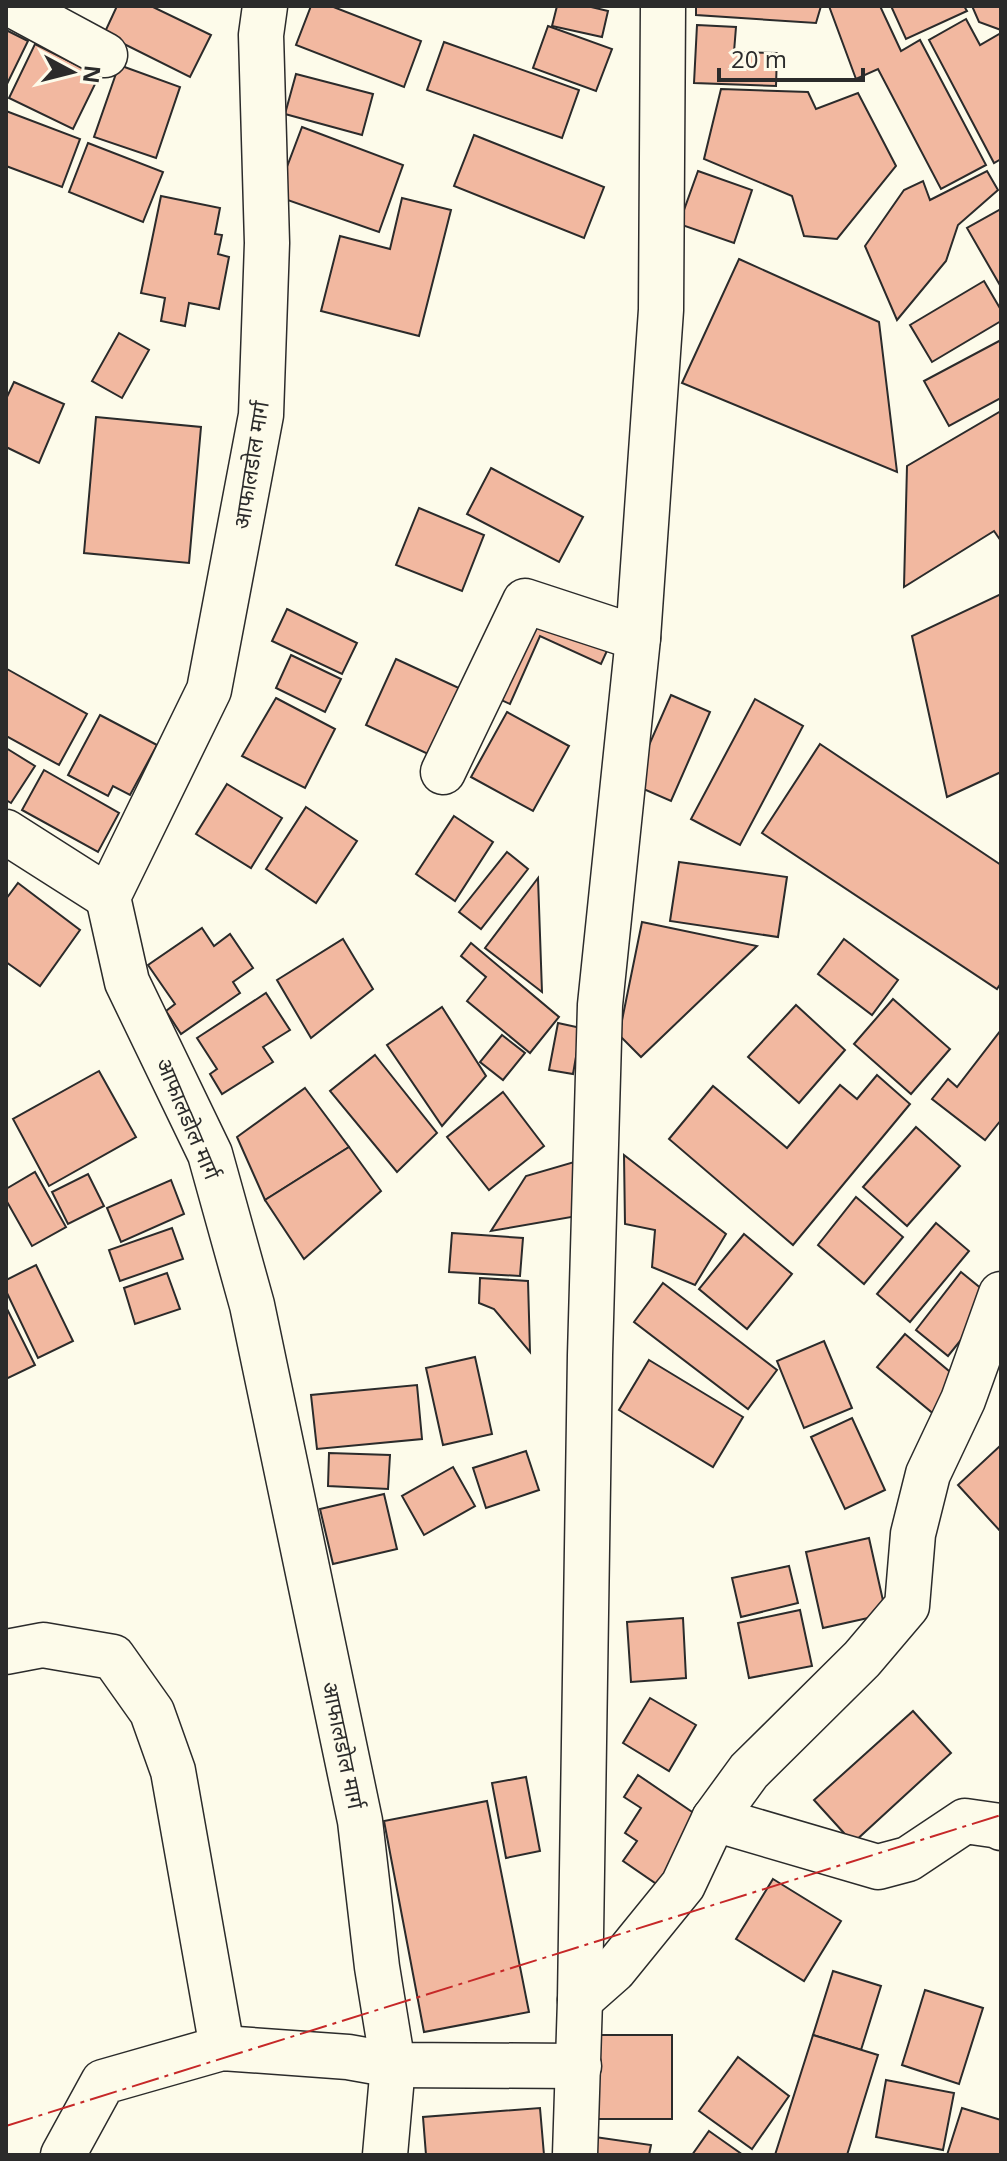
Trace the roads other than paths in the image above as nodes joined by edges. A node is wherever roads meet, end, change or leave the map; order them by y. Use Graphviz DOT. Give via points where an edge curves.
graph roads {
  1 [pos="14,6"];
  2 [pos="265,6"];
  3 [pos="663,6"];
  4 [pos="105,55"];
  5 [pos="638,638"];
  6 [pos="443,772"];
  7 [pos="6,832"];
  8 [pos="108,897"];
  9 [pos="1001,1294"];
  10 [pos="6,1652"];
  11 [pos="714,1819"];
  12 [pos="1001,1828"];
  13 [pos="580,2000"];
  14 [pos="222,2048"];
  15 [pos="393,2065"];
  16 [pos="579,2066"];
  17 [pos="63,2155"];
  18 [pos="385,2155"];
  19 [pos="575,2155"];
  1 -- 4 [label="street"];
  2 -- 8 [label="street, आफालडोल मार्ग" via="261,35 267,243 261,415 209,690"];
  3 -- 5 [label="street" via="661,310"];
  5 -- 6 [label="street" via="525,601"];
  5 -- 13 [label="street" via="600,1005"];
  7 -- 8 [label="street"];
  8 -- 15 [label="street, आफालडोल मार्ग" via="127,982 210,1154 252,1305 360,1821"];
  9 -- 11 [label="street" via="963,1400 928,1474 913,1534 907,1606 862,1659 749,1771"];
  10 -- 14 [label="street" via="43,1645 113,1657 152,1712 173,1771"];
  11 -- 12 [label="street" via="878,1867 908,1859 965,1821"];
  11 -- 13 [label="street" via="683,1885 614,1970"];
  13 -- 16 [label="street"];
  14 -- 15 [label="street"];
  14 -- 17 [label="street" via="103,2082"];
  15 -- 16 [label="street"];
  15 -- 18 [label="street, आफालडोल मार्ग"];
  16 -- 19 [label="street"];
}
